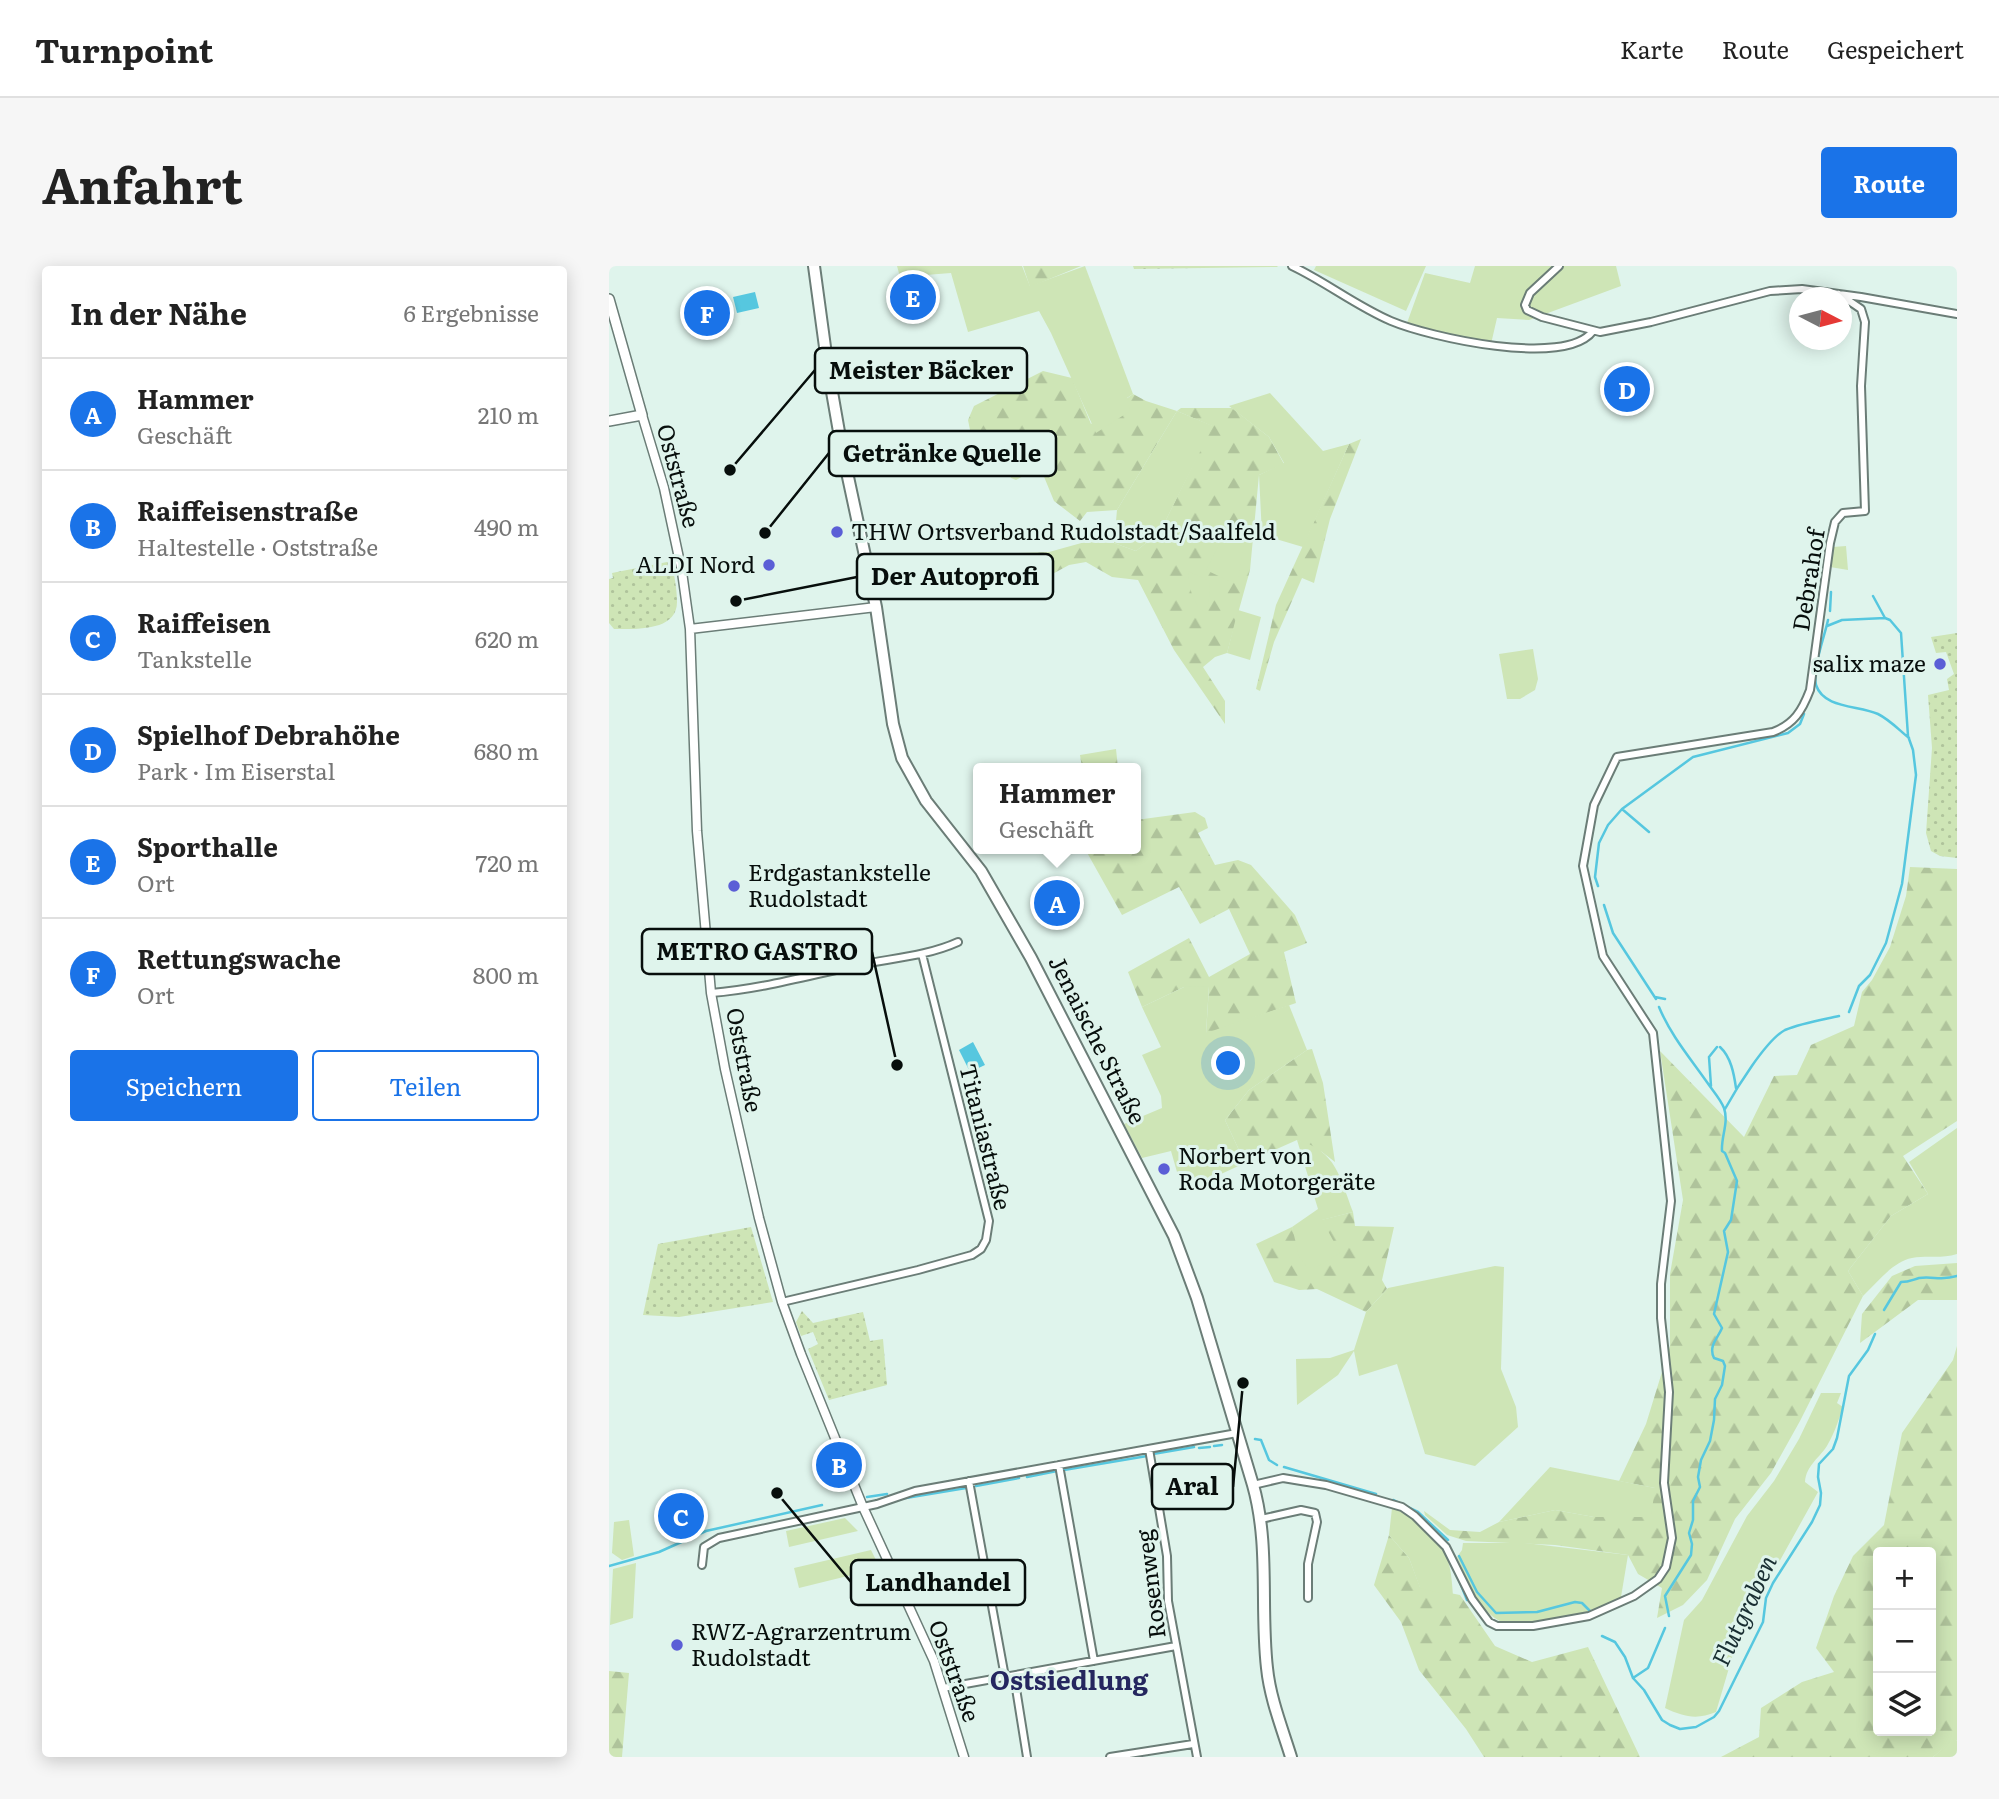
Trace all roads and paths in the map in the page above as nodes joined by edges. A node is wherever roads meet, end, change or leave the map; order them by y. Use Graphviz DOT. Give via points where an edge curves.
graph roads {
  1 [pos="814,266"];
  2 [pos="1292,266"];
  3 [pos="1559,266"];
  4 [pos="1789,290"];
  5 [pos="1852,297"];
  6 [pos="609,299"];
  7 [pos="1852,303"];
  8 [pos="1957,314"];
  9 [pos="1593,331"];
  10 [pos="642,415"];
  11 [pos="609,421"];
  12 [pos="876,607"];
  13 [pos="690,629"];
  14 [pos="958,943"];
  15 [pos="922,954"];
  16 [pos="711,993"];
  17 [pos="782,1302"];
  18 [pos="1237,1433"];
  19 [pos="1149,1449"];
  20 [pos="1059,1465"];
  21 [pos="969,1481"];
  22 [pos="1253,1485"];
  23 [pos="863,1507"];
  24 [pos="1261,1519"];
  25 [pos="702,1565"];
  26 [pos="1308,1598"];
  27 [pos="1176,1646"];
  28 [pos="1094,1661"];
  29 [pos="1014,1676"];
  30 [pos="1005,1677"];
  31 [pos="943,1688"];
  32 [pos="1193,1744"];
  33 [pos="964,1757"];
  34 [pos="1027,1757"];
  35 [pos="1110,1757"];
  36 [pos="1197,1757"];
  37 [pos="1291,1757"];
  1 -- 12 [label="main road, Jenaische Straße" via="842,449"];
  2 -- 9 [label="street" via="1392,321 1479,344 1517,349 1580,343"];
  3 -- 9 [label="street" via="1530,293 1525,300 1527,310"];
  4 -- 9 [label="street"];
  5 -- 8 [label="street"];
  6 -- 10 [label="main road, Oststraße"];
  7 -- 22 [label="street, Debrahof" via="1861,309 1865,322 1861,386 1865,511 1843,513 1835,522 1810,690 1802,709 1794,721 1773,732 1617,757 1594,805 1583,866 1603,956 1653,1033 1671,1201 1661,1284 1669,1392 1664,1483 1670,1556 1658,1579 1634,1596 1589,1616 1533,1626 1497,1626 1472,1599 1446,1547 1402,1507 1301,1480 1283,1478"];
  10 -- 11 [label="main road"];
  10 -- 13 [label="street, Oststraße" via="672,524"];
  12 -- 13 [label="street"];
  12 -- 18 [label="main road, Jenaische Straße" via="902,758 926,801 981,871 1034,964 1174,1237"];
  13 -- 16 [label="street, Oststraße" via="697,831"];
  14 -- 15 [label="street"];
  15 -- 16 [label="street" via="758,988"];
  15 -- 17 [label="street, Titaniastraße" via="989,1221 986,1240 972,1255"];
  16 -- 17 [label="street, Oststraße" via="744,1155"];
  17 -- 23 [label="street, Oststraße"];
  18 -- 19 [label="street"];
  18 -- 22 [label="main road, Jenaische Straße"];
  19 -- 20 [label="street"];
  19 -- 27 [label="street, Rosenweg"];
  20 -- 21 [label="street"];
  20 -- 28 [label="street"];
  21 -- 23 [label="street" via="915,1490"];
  21 -- 30 [label="street"];
  22 -- 24 [label="main road, Jenaische Straße"];
  23 -- 25 [label="street" via="719,1538 703,1546"];
  23 -- 31 [label="street, Oststraße"];
  24 -- 26 [label="street" via="1301,1510 1315,1513"];
  24 -- 37 [label="main road, Jenaische Straße" via="1268,1674"];
  27 -- 28 [label="street"];
  27 -- 32 [label="street, Rosenweg"];
  28 -- 29 [label="street"];
  29 -- 30 [label="street"];
  29 -- 34 [label="street"];
  30 -- 31 [label="street"];
  31 -- 33 [label="street, Oststraße"];
  32 -- 35 [label="street"];
  32 -- 36 [label="street, Rosenweg"];
}
